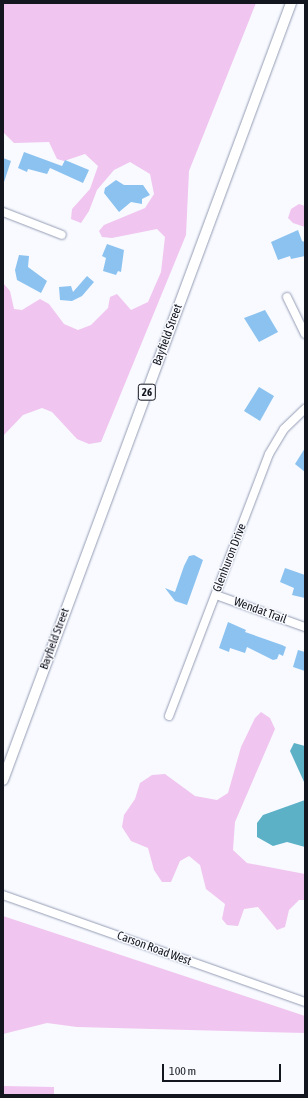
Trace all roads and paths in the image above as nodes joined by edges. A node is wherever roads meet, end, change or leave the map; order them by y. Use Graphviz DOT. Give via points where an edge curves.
graph roads {
  1 [pos="291,3"];
  2 [pos="3,212"];
  3 [pos="62,235"];
  4 [pos="287,297"];
  5 [pos="305,334"];
  6 [pos="305,409"];
  7 [pos="216,595"];
  8 [pos="305,627"];
  9 [pos="169,716"];
  10 [pos="3,780"];
  11 [pos="3,895"];
  12 [pos="305,1002"];
  1 -- 10 [label="main road, Bayfield Street / 26"];
  2 -- 3 [label="street"];
  4 -- 5 [label="street"];
  6 -- 7 [label="street, Glenhuron Drive" via="284,429 269,454"];
  7 -- 8 [label="street, Wendat Trail"];
  7 -- 9 [label="street, Glenhuron Drive"];
  11 -- 12 [label="street, Carson Road West"];
}
